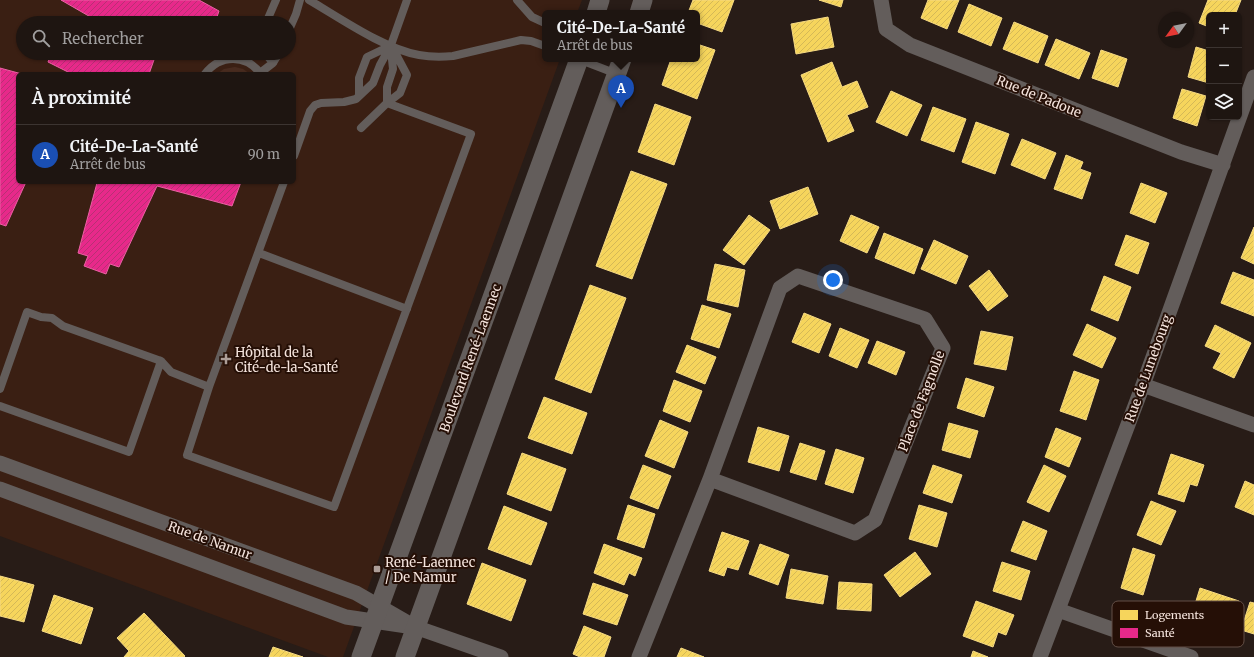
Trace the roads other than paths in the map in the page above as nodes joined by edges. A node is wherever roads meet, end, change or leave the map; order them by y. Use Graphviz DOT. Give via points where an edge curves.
graph roads {
  1 [pos="276,0"];
  2 [pos="300,0"];
  3 [pos="308,0"];
  4 [pos="407,0"];
  5 [pos="516,0"];
  6 [pos="600,0"];
  7 [pos="643,0"];
  8 [pos="881,0"];
  9 [pos="597,10"];
  10 [pos="640,10"];
  11 [pos="269,16"];
  12 [pos="295,16"];
  13 [pos="542,22"];
  14 [pos="391,45"];
  15 [pos="542,45"];
  16 [pos="227,60"];
  17 [pos="239,60"];
  18 [pos="271,60"];
  19 [pos="275,60"];
  20 [pos="577,62"];
  21 [pos="593,62"];
  22 [pos="273,63"];
  23 [pos="619,67"];
  24 [pos="207,72"];
  25 [pos="260,72"];
  26 [pos="262,72"];
  27 [pos="1254,77"];
  28 [pos="359,96"];
  29 [pos="387,103"];
  30 [pos="361,128"];
  31 [pos="296,150"];
  32 [pos="1223,165"];
  33 [pos="283,184"];
  34 [pos="259,253"];
  35 [pos="407,309"];
  36 [pos="161,361"];
  37 [pos="1142,385"];
  38 [pos="210,387"];
  39 [pos="0,389"];
  40 [pos="0,406"];
  41 [pos="1254,425"];
  42 [pos="0,463"];
  43 [pos="710,479"];
  44 [pos="0,489"];
  45 [pos="1058,610"];
  46 [pos="377,614"];
  47 [pos="415,627"];
  48 [pos="1112,629"];
  49 [pos="1163,647"];
  50 [pos="361,657"];
  51 [pos="405,657"];
  52 [pos="501,657"];
  53 [pos="639,657"];
  54 [pos="1040,657"];
  55 [pos="1191,657"];
  1 -- 11 [label="lane"];
  2 -- 12 [label="lane"];
  3 -- 14 [label="lane"];
  4 -- 14 [label="lane"];
  5 -- 13 [label="lane" via="532,17"];
  6 -- 9 [label="street"];
  7 -- 10 [label="street"];
  8 -- 32 [label="street, Rue de Padoue" via="886,29 910,45 1182,152"];
  14 -- 15 [label="lane" via="417,54 441,56 464,54 520,40"];
  14 -- 28 [label="lane" via="373,83"];
  14 -- 28 [label="lane" via="367,57 359,78"];
  14 -- 29 [label="lane" via="393,69 387,87"];
  14 -- 29 [label="lane" via="407,75 400,93"];
  16 -- 24 [label="lane" via="220,61"];
  17 -- 25 [label="lane" via="248,62"];
  18 -- 22 [label="lane"];
  19 -- 22 [label="lane"];
  20 -- 46 [label="street, Boulevard René-Laennec"];
  21 -- 23 [label="lane"];
  22 -- 26 [label="lane"];
  23 -- 47 [label="street"];
  27 -- 32 [label="street, Rue de Lunebourg"];
  28 -- 31 [label="lane" via="350,101 315,105 310,111"];
  29 -- 30 [label="lane"];
  29 -- 35 [label="lane" via="471,134"];
  32 -- 37 [label="street, Rue de Lunebourg"];
  33 -- 34 [label="lane"];
  34 -- 35 [label="lane"];
  34 -- 38 [label="lane"];
  35 -- 38 [label="lane" via="334,507 187,455"];
  36 -- 38 [label="lane" via="171,372"];
  36 -- 39 [label="lane" via="63,326 52,318 27,312"];
  36 -- 40 [label="lane" via="129,452"];
  37 -- 41 [label="street"];
  37 -- 45 [label="street, Rue de Lunebourg"];
  42 -- 46 [label="street, Rue de Namur" via="356,593"];
  43 -- 43 [label="street, Place de Fagnolle" via="780,288 798,276 925,319 943,348 875,520 855,533"];
  43 -- 53 [label="street, Place de Fagnolle"];
  44 -- 46 [label="street, Rue de Namur" via="346,616"];
  45 -- 48 [label="street"];
  45 -- 54 [label="street, Rue de Lunebourg"];
  46 -- 47 [label="street, Rue de Namur"];
  46 -- 50 [label="street, Boulevard René-Laennec"];
  47 -- 51 [label="street"];
  47 -- 52 [label="street, Rue de Namur"];
  49 -- 55 [label="street"];
}
